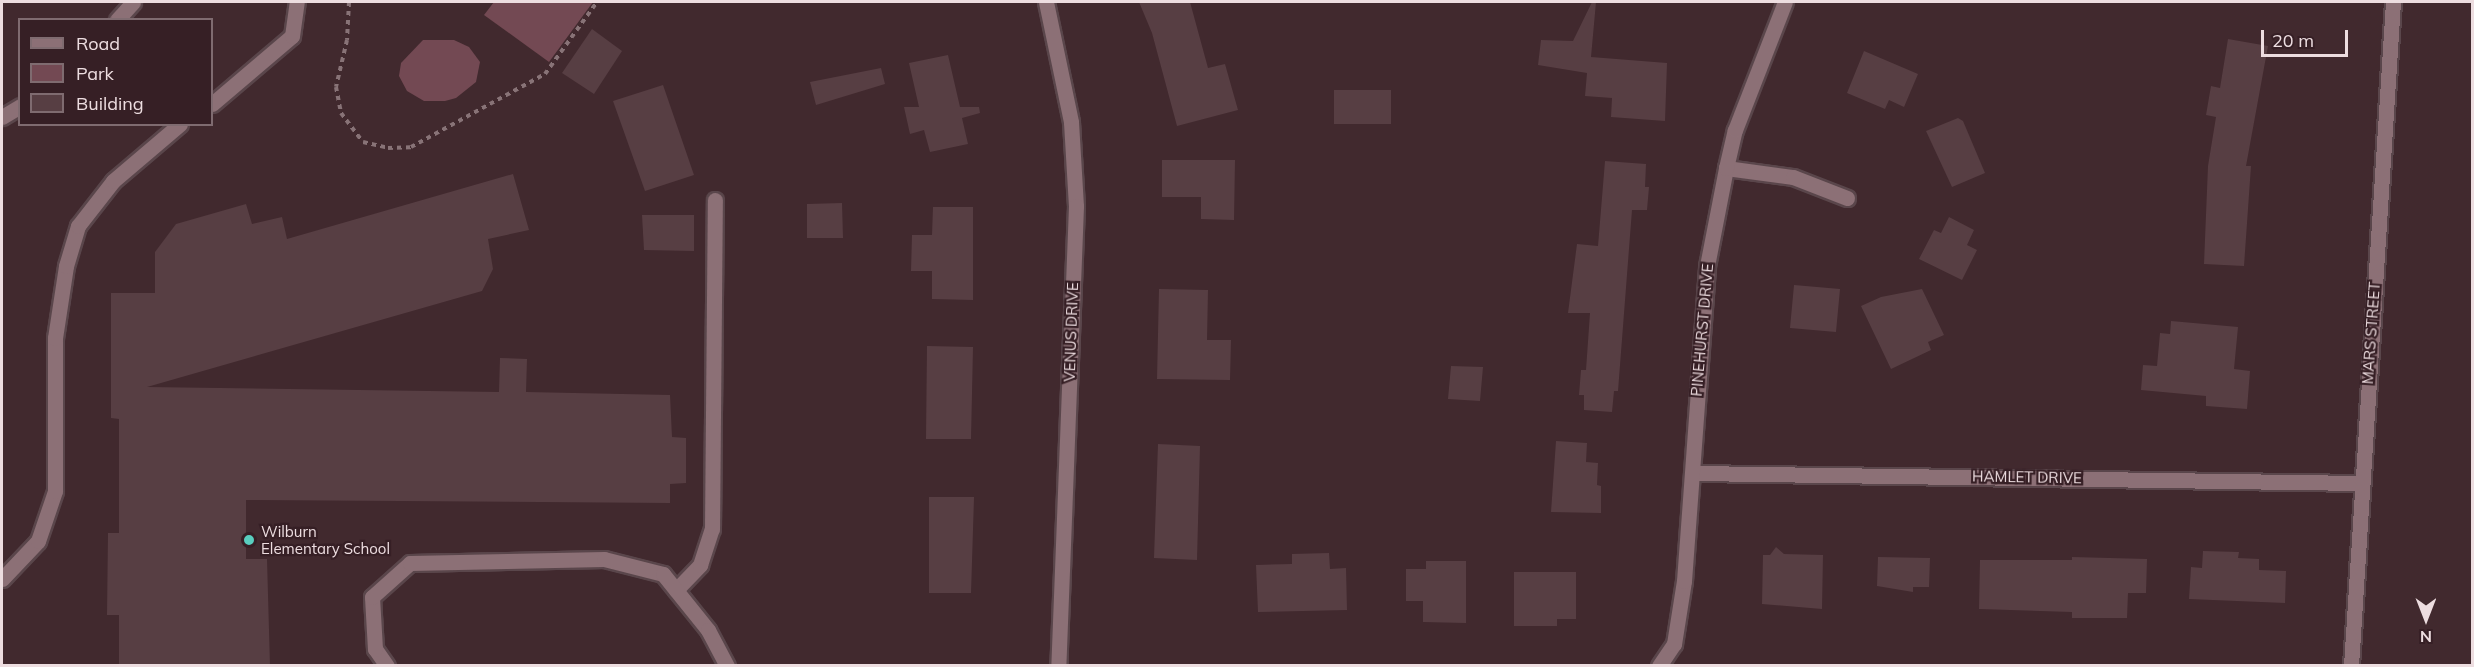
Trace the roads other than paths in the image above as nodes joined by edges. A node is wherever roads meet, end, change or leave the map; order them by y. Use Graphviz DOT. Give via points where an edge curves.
graph roads {
  1 [pos="133,2"];
  2 [pos="297,2"];
  3 [pos="1046,2"];
  4 [pos="1785,2"];
  5 [pos="2393,2"];
  6 [pos="119,18"];
  7 [pos="213,103"];
  8 [pos="18,106"];
  9 [pos="2,117"];
  10 [pos="178,126"];
  11 [pos="1726,168"];
  12 [pos="1847,198"];
  13 [pos="714,200"];
  14 [pos="1694,473"];
  15 [pos="2360,483"];
  16 [pos="2,579"];
  17 [pos="676,590"];
  18 [pos="387,666"];
  19 [pos="728,666"];
  20 [pos="1058,666"];
  21 [pos="1659,666"];
  22 [pos="2351,666"];
  1 -- 6 [label="street"];
  2 -- 7 [label="street" via="292,36"];
  3 -- 20 [label="street, VENUS DRIVE" via="1071,122 1076,206"];
  4 -- 11 [label="street, PINEHURST DRIVE" via="1735,130"];
  5 -- 15 [label="street, MARS STREET"];
  8 -- 9 [label="street"];
  10 -- 16 [label="street" via="112,181 78,226 66,266 55,338 55,491 38,541"];
  11 -- 12 [label="street" via="1793,177"];
  11 -- 14 [label="street, PINEHURST DRIVE" via="1707,266 1695,399"];
  13 -- 17 [label="street" via="712,529 700,565"];
  14 -- 15 [label="street, HAMLET DRIVE"];
  14 -- 21 [label="street, PINEHURST DRIVE" via="1674,644"];
  15 -- 22 [label="street, MARS STREET"];
  17 -- 18 [label="street" via="663,573 604,560 410,563 372,597 375,649"];
  17 -- 19 [label="street" via="708,630"];
}
